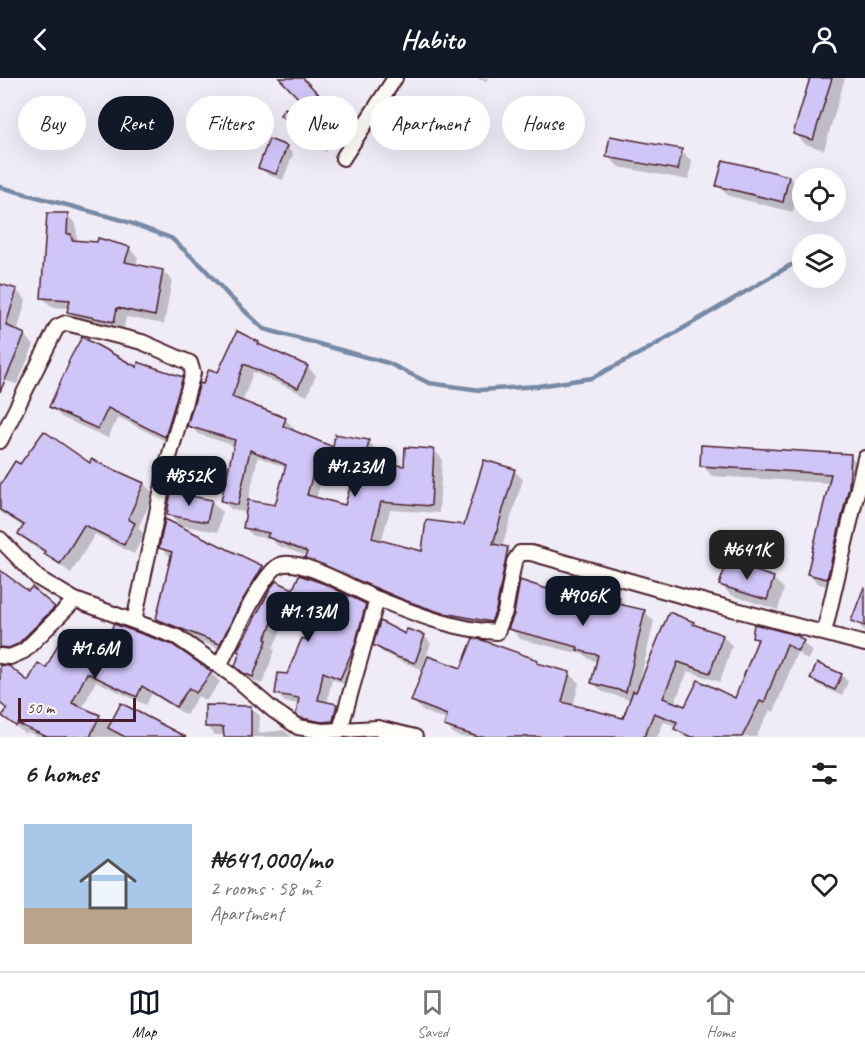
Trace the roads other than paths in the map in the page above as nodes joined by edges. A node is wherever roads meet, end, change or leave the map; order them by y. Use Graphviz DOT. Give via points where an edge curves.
graph roads {
  1 [pos="395,78"];
  2 [pos="344,158"];
  3 [pos="0,441"];
  4 [pos="865,458"];
  5 [pos="0,539"];
  6 [pos="377,599"];
  7 [pos="75,600"];
  8 [pos="134,621"];
  9 [pos="824,633"];
  10 [pos="865,644"];
  11 [pos="0,656"];
  12 [pos="219,666"];
  13 [pos="340,730"];
  14 [pos="299,732"];
  15 [pos="415,737"];
  1 -- 2 [label="street"];
  3 -- 8 [label="street" via="57,327 66,323 142,342 190,363 193,373 168,461"];
  4 -- 9 [label="street"];
  5 -- 7 [label="street" via="38,578"];
  6 -- 9 [label="street" via="446,624 497,632 505,612 514,561 520,553 531,553"];
  6 -- 12 [label="street" via="321,572 279,565 266,577"];
  6 -- 13 [label="street"];
  7 -- 8 [label="street"];
  7 -- 11 [label="street" via="24,651 10,657"];
  8 -- 12 [label="street" via="177,637"];
  9 -- 10 [label="street"];
  12 -- 14 [label="street"];
  13 -- 14 [label="street"];
  13 -- 15 [label="street" via="378,728"];
}
